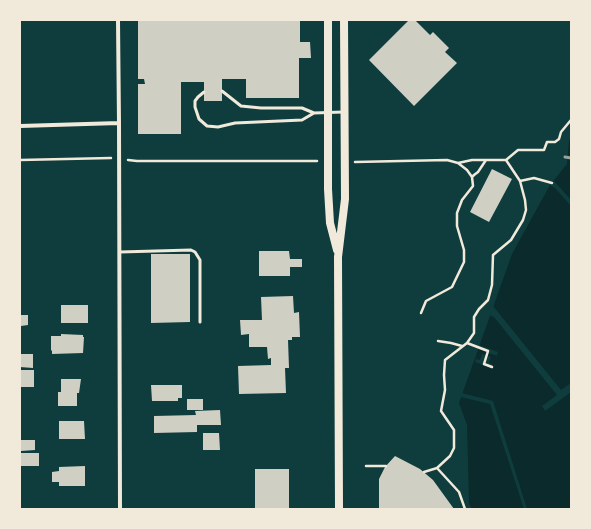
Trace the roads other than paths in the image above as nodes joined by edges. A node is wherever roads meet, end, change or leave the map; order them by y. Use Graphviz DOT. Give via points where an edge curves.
graph roads {
  1 [pos="118,20"];
  2 [pos="328,20"];
  3 [pos="344,20"];
  4 [pos="222,91"];
  5 [pos="204,92"];
  6 [pos="344,112"];
  7 [pos="314,113"];
  8 [pos="328,113"];
  9 [pos="119,123"];
  10 [pos="20,126"];
  11 [pos="120,252"];
  12 [pos="338,257"];
  13 [pos="200,322"];
  14 [pos="120,509"];
  15 [pos="339,509"];
  1 -- 9 [label="street"];
  2 -- 8 [label="main road"];
  3 -- 6 [label="main road"];
  4 -- 7 [label="lane" via="245,107 302,108"];
  5 -- 7 [label="lane" via="195,101 196,113 203,124 212,127 235,123 302,120"];
  6 -- 8 [label="lane"];
  6 -- 12 [label="main road" via="345,199"];
  7 -- 8 [label="lane"];
  8 -- 12 [label="main road" via="329,209"];
  9 -- 10 [label="street"];
  9 -- 11 [label="street"];
  11 -- 13 [label="lane" via="195,252 200,260"];
  11 -- 14 [label="street"];
  12 -- 15 [label="main road"];
}
